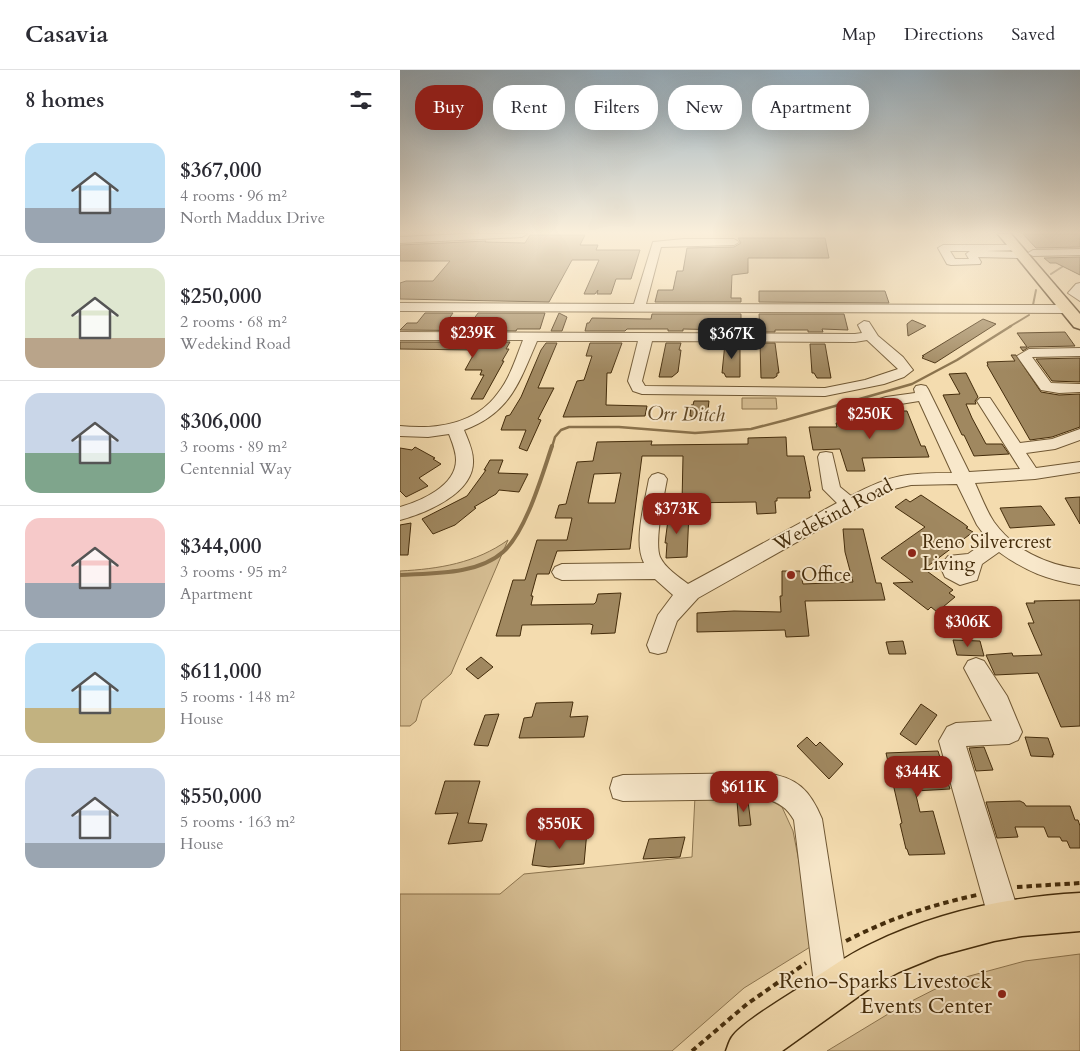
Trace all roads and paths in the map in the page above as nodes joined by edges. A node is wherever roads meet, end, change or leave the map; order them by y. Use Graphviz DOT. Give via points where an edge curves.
graph roads {
  1 [pos="648,280"];
  2 [pos="1044,280"];
  3 [pos="1080,286"];
  4 [pos="1080,297"];
  5 [pos="400,307"];
  6 [pos="639,308"];
  7 [pos="860,309"];
  8 [pos="1067,309"];
  9 [pos="1080,324"];
  10 [pos="400,336"];
  11 [pos="532,336"];
  12 [pos="869,336"];
  13 [pos="646,337"];
  14 [pos="1080,352"];
  15 [pos="1080,388"];
  16 [pos="985,401"];
  17 [pos="845,414"];
  18 [pos="455,428"];
  19 [pos="400,431"];
  20 [pos="1080,434"];
  21 [pos="1015,448"];
  22 [pos="826,457"];
  23 [pos="1080,467"];
  24 [pos="1031,473"];
  25 [pos="658,478"];
  26 [pos="962,478"];
  27 [pos="850,504"];
  28 [pos="400,514"];
  29 [pos="1000,541"];
  30 [pos="972,561"];
  31 [pos="660,571"];
  32 [pos="562,572"];
  33 [pos="1080,577"];
  34 [pos="687,595"];
  35 [pos="658,644"];
  36 [pos="976,668"];
  37 [pos="624,788"];
  38 [pos="1080,912"];
  39 [pos="1005,920"];
  40 [pos="832,992"];
  41 [pos="748,1051"];
  1 -- 6 [label="street"];
  2 -- 8 [label="main road"];
  3 -- 4 [label="street" via="1074,293"];
  5 -- 6 [label="street"];
  6 -- 7 [label="street"];
  7 -- 8 [label="street"];
  7 -- 12 [label="street"];
  8 -- 9 [label="main road"];
  10 -- 11 [label="street"];
  11 -- 13 [label="street"];
  11 -- 18 [label="street" via="501,401 484,415"];
  12 -- 13 [label="street"];
  12 -- 13 [label="street" via="906,370 846,389 825,392 649,391 638,388 635,381"];
  14 -- 15 [label="street" via="1029,353 1024,356 1046,386"];
  16 -- 21 [label="street"];
  17 -- 26 [label="street" via="922,393"];
  18 -- 19 [label="street" via="431,433"];
  18 -- 28 [label="street" via="465,456 462,474 432,501"];
  20 -- 21 [label="street" via="1055,444"];
  21 -- 24 [label="street"];
  22 -- 27 [label="street" via="832,489"];
  23 -- 24 [label="street, Wedekind Road"];
  24 -- 26 [label="street, Wedekind Road"];
  25 -- 31 [label="street" via="649,555"];
  26 -- 27 [label="street, Wedekind Road" via="895,481"];
  26 -- 29 [label="street" via="986,525"];
  27 -- 34 [label="street, Wedekind Road"];
  29 -- 30 [label="street"];
  29 -- 33 [label="street" via="1027,562 1058,574"];
  31 -- 32 [label="street"];
  31 -- 34 [label="street"];
  34 -- 35 [label="street, Wedekind Road" via="669,614"];
  36 -- 39 [label="street" via="984,686 998,704 1009,732 956,735 952,741"];
  37 -- 40 [label="street" via="765,786 784,790 796,799 808,819"];
  38 -- 39 [label="main road"];
  39 -- 40 [label="main road" via="963,928 920,944 859,972"];
  40 -- 41 [label="main road" via="796,1013"];
}
